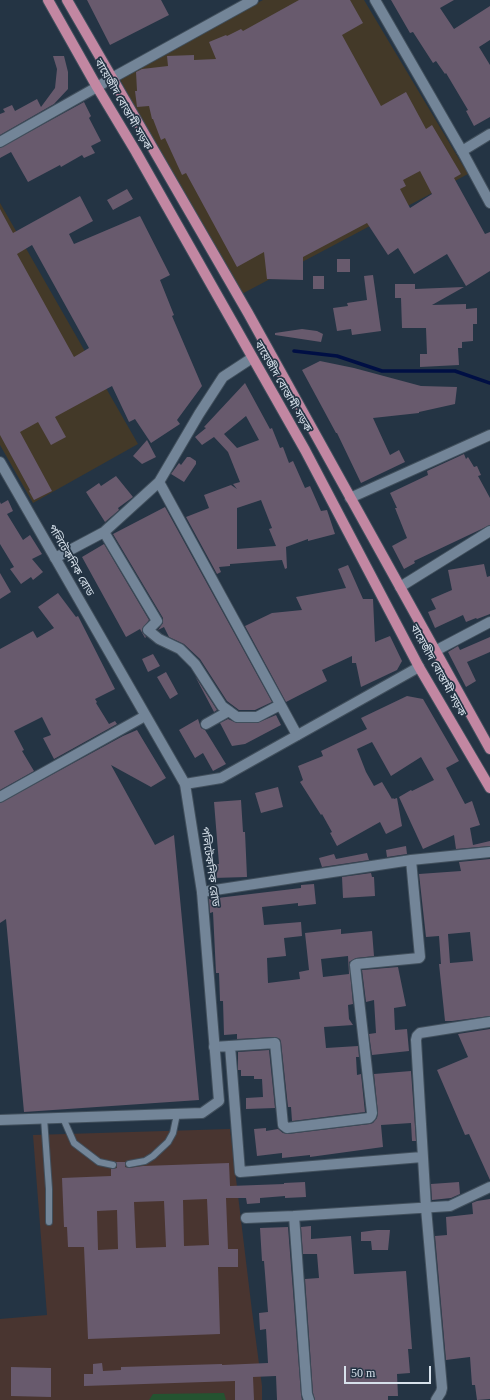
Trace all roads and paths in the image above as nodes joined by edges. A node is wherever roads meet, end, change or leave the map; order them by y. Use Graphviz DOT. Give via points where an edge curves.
graph roads {
  1 [pos="48,0"];
  2 [pos="67,0"];
  3 [pos="253,0"];
  4 [pos="375,0"];
  5 [pos="112,78"];
  6 [pos="97,87"];
  7 [pos="490,134"];
  8 [pos="0,142"];
  9 [pos="462,150"];
  10 [pos="490,203"];
  11 [pos="252,358"];
  12 [pos="490,436"];
  13 [pos="0,462"];
  14 [pos="159,482"];
  15 [pos="350,498"];
  16 [pos="490,530"];
  17 [pos="104,532"];
  18 [pos="55,558"];
  19 [pos="400,587"];
  20 [pos="490,622"];
  21 [pos="436,651"];
  22 [pos="419,667"];
  23 [pos="280,705"];
  24 [pos="229,711"];
  25 [pos="145,716"];
  26 [pos="206,724"];
  27 [pos="297,735"];
  28 [pos="490,749"];
  29 [pos="185,784"];
  30 [pos="490,788"];
  31 [pos="0,797"];
  32 [pos="490,852"];
  33 [pos="411,860"];
  34 [pos="202,892"];
  35 [pos="490,1022"];
  36 [pos="230,1046"];
  37 [pos="214,1047"];
  38 [pos="177,1114"];
  39 [pos="44,1118"];
  40 [pos="63,1118"];
  41 [pos="0,1120"];
  42 [pos="422,1157"];
  43 [pos="113,1164"];
  44 [pos="129,1164"];
  45 [pos="490,1187"];
  46 [pos="426,1208"];
  47 [pos="294,1216"];
  48 [pos="246,1218"];
  49 [pos="48,1222"];
  50 [pos="309,1400"];
  51 [pos="436,1400"];
  1 -- 6 [label="main road, বায়েজীদ বোস্তামী সড়ক"];
  2 -- 5 [label="main road, বায়েজীদ বোস্তামী সড়ক"];
  3 -- 5 [label="street"];
  4 -- 9 [label="street"];
  5 -- 6 [label="street"];
  5 -- 15 [label="main road, বায়েজীদ বোস্তামী সড়ক" via="248,313"];
  6 -- 8 [label="street"];
  6 -- 11 [label="main road, বায়েজীদ বোস্তামী সড়ক" via="140,158"];
  7 -- 9 [label="street"];
  9 -- 10 [label="street"];
  11 -- 14 [label="street" via="223,377"];
  11 -- 22 [label="main road, বায়েজীদ বোস্তামী সড়ক" via="305,450"];
  12 -- 15 [label="street"];
  13 -- 18 [label="street, পলিটেকনিক রোড"];
  14 -- 17 [label="street"];
  14 -- 23 [label="street"];
  15 -- 19 [label="main road, বায়েজীদ বোস্তামী সড়ক"];
  16 -- 19 [label="street"];
  17 -- 18 [label="street"];
  17 -- 24 [label="street" via="157,621 148,630 159,639 180,649 195,664 222,706"];
  18 -- 25 [label="street, পলিটেকনিক রোড"];
  19 -- 21 [label="main road, বায়েজীদ বোস্তামী সড়ক"];
  20 -- 21 [label="street"];
  21 -- 28 [label="main road, বায়েজীদ বোস্তামী সড়ক"];
  22 -- 27 [label="street"];
  22 -- 30 [label="main road, বায়েজীদ বোস্তামী সড়ক"];
  23 -- 24 [label="street" via="256,718 237,716"];
  23 -- 27 [label="street"];
  24 -- 26 [label="street"];
  25 -- 29 [label="street, পলিটেকনিক রোড"];
  25 -- 31 [label="street"];
  27 -- 29 [label="street" via="221,778"];
  29 -- 34 [label="street, পলিটেকনিক রোড"];
  32 -- 33 [label="street"];
  33 -- 34 [label="street"];
  33 -- 36 [label="street" via="420,957 356,965 372,1116 284,1127 275,1043"];
  34 -- 37 [label="street, পলিটেকনিক রোড"];
  35 -- 42 [label="street" via="420,1033 417,1036"];
  36 -- 37 [label="street"];
  36 -- 42 [label="street" via="240,1172"];
  37 -- 38 [label="street, পলিটেকনিক রোড" via="219,1101 202,1113"];
  38 -- 40 [label="street, পলিটেকনিক রোড"];
  38 -- 44 [label="lane" via="173,1133 168,1142 145,1161"];
  39 -- 40 [label="street, পলিটেকনিক রোড"];
  39 -- 41 [label="street, পলিটেকনিক রোড"];
  39 -- 49 [label="lane" via="49,1189"];
  40 -- 43 [label="lane" via="74,1143 99,1162"];
  42 -- 46 [label="street"];
  45 -- 46 [label="street" via="450,1206"];
  46 -- 47 [label="street"];
  46 -- 51 [label="street" via="442,1388"];
  47 -- 48 [label="street"];
  47 -- 50 [label="street"];
}
